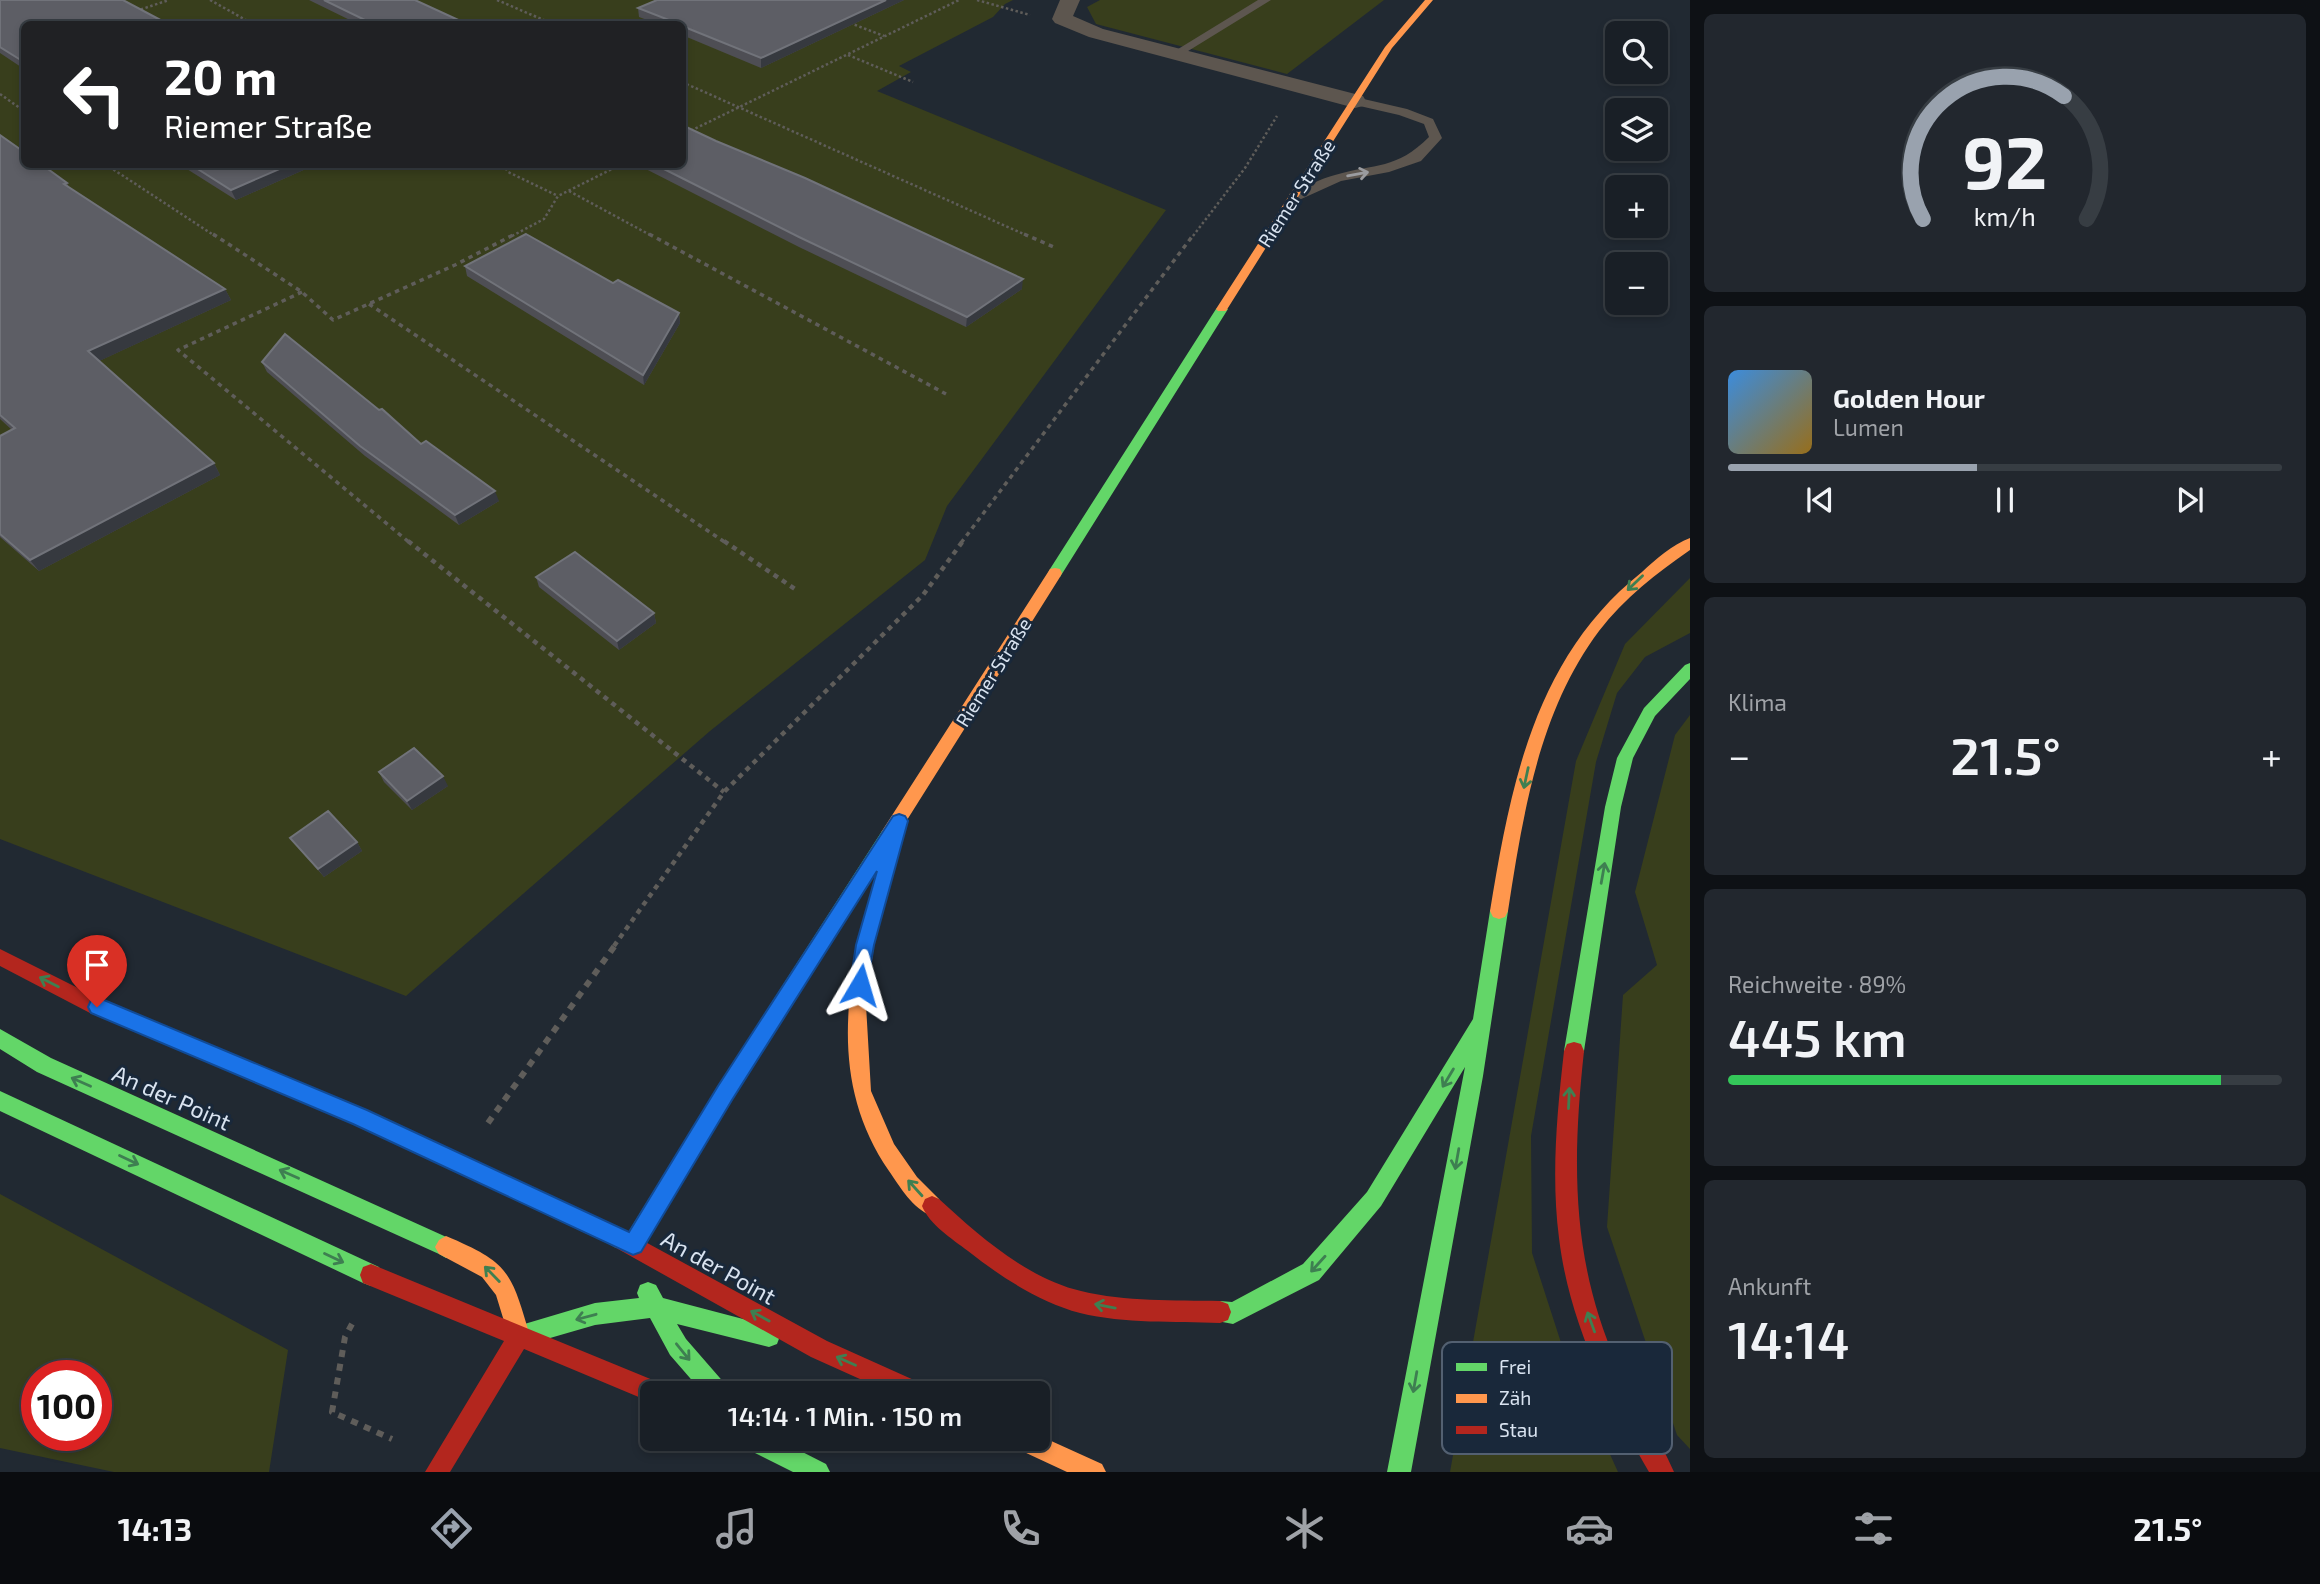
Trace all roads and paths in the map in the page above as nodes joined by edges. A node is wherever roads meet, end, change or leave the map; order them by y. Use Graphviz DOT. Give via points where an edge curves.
graph roads {
  1 [pos="169,0"];
  2 [pos="210,0"];
  3 [pos="497,0"];
  4 [pos="959,0"];
  5 [pos="977,0"];
  6 [pos="1266,0"];
  7 [pos="1429,0"];
  8 [pos="1066,9"];
  9 [pos="130,12"];
  10 [pos="248,21"];
  11 [pos="546,21"];
  12 [pos="849,23"];
  13 [pos="885,37"];
  14 [pos="1176,54"];
  15 [pos="847,55"];
  16 [pos="913,82"];
  17 [pos="686,84"];
  18 [pos="1296,85"];
  19 [pos="0,94"];
  20 [pos="1355,101"];
  21 [pos="740,107"];
  22 [pos="21,109"];
  23 [pos="686,133"];
  24 [pos="111,168"];
  25 [pos="506,168"];
  26 [pos="614,168"];
  27 [pos="569,191"];
  28 [pos="558,196"];
  29 [pos="1294,197"];
  30 [pos="1056,248"];
  31 [pos="302,292"];
  32 [pos="369,304"];
  33 [pos="946,394"];
  34 [pos="1690,543"];
  35 [pos="795,589"];
  36 [pos="1690,669"];
  37 [pos="724,792"];
  38 [pos="899,821"];
  39 [pos="0,957"];
  40 [pos="1483,1019"];
  41 [pos="0,1038"];
  42 [pos="0,1101"];
  43 [pos="481,1132"];
  44 [pos="633,1245"];
  45 [pos="654,1307"];
  46 [pos="519,1336"];
  47 [pos="1598,1342"];
  48 [pos="819,1349"];
  49 [pos="708,1381"];
  50 [pos="890,1381"];
  51 [pos="640,1386"];
  52 [pos="332,1412"];
  53 [pos="777,1451"];
  54 [pos="1048,1451"];
  55 [pos="1651,1454"];
  56 [pos="440,1467"];
  57 [pos="818,1472"];
  58 [pos="1094,1472"];
  59 [pos="1399,1472"];
  60 [pos="1662,1472"];
  1 -- 9 [label="path"];
  2 -- 10 [label="path"];
  3 -- 11 [label="path"];
  4 -- 13 [label="path"];
  5 -- 8 [label="path" via="1016,13"];
  6 -- 14 [label="lane"];
  7 -- 20 [label="main road, Riemer Straße" via="1389,47"];
  8 -- 14 [label="street" via="1096,33"];
  12 -- 13 [label="path"];
  13 -- 15 [label="path"];
  14 -- 18 [label="street"];
  15 -- 16 [label="path"];
  15 -- 21 [label="path"];
  17 -- 21 [label="path"];
  18 -- 20 [label="street"];
  18 -- 37 [label="path" via="1245,168 923,595"];
  19 -- 22 [label="path"];
  20 -- 29 [label="main road, Riemer Straße"];
  29 -- 20 [label="lane, one-way" via="1337,178 1416,158 1436,138 1429,122"];
  21 -- 23 [label="path"];
  21 -- 30 [label="path"];
  24 -- 31 [label="path"];
  25 -- 28 [label="path"];
  26 -- 27 [label="path"];
  27 -- 28 [label="path"];
  27 -- 33 [label="path"];
  28 -- 32 [label="path" via="544,219"];
  29 -- 38 [label="main road, Riemer Straße"];
  31 -- 32 [label="path" via="333,320"];
  31 -- 37 [label="path" via="178,350 385,523"];
  32 -- 35 [label="path"];
  34 -- 40 [label="main road, one-way" via="1645,574 1595,622 1570,662 1534,740 1505,872"];
  47 -- 36 [label="main road, one-way" via="1582,1297 1569,1232 1570,1084 1619,786 1630,744 1647,714"];
  37 -- 43 [label="path"];
  40 -- 38 [label="main road, one-way" via="1374,1199 1311,1272 1233,1312 1116,1308 1077,1301 1031,1280 956,1230 911,1184 887,1151 861,1091 857,1005 865,945"];
  38 -- 44 [label="main road, Riemer Straße"];
  44 -- 39 [label="main road, An der Point, one-way" via="360,1117 97,1007"];
  40 -- 59 [label="main road, one-way"];
  46 -- 41 [label="main road, An der Point, one-way" via="505,1289 491,1269 411,1228 44,1065"];
  42 -- 46 [label="main road, one-way" via="377,1278"];
  44 -- 45 [label="main road"];
  48 -- 44 [label="main road, An der Point, one-way"];
  45 -- 46 [label="main road, one-way" via="595,1314"];
  45 -- 48 [label="main road"];
  45 -- 49 [label="main road, one-way" via="678,1347"];
  46 -- 51 [label="main road"];
  46 -- 56 [label="main road"];
  50 -- 48 [label="main road, An der Point, one-way"];
  52 -- 56 [label="path"];
  53 -- 57 [label="main road"];
  54 -- 58 [label="main road"];
  60 -- 55 [label="main road, one-way"];
}
